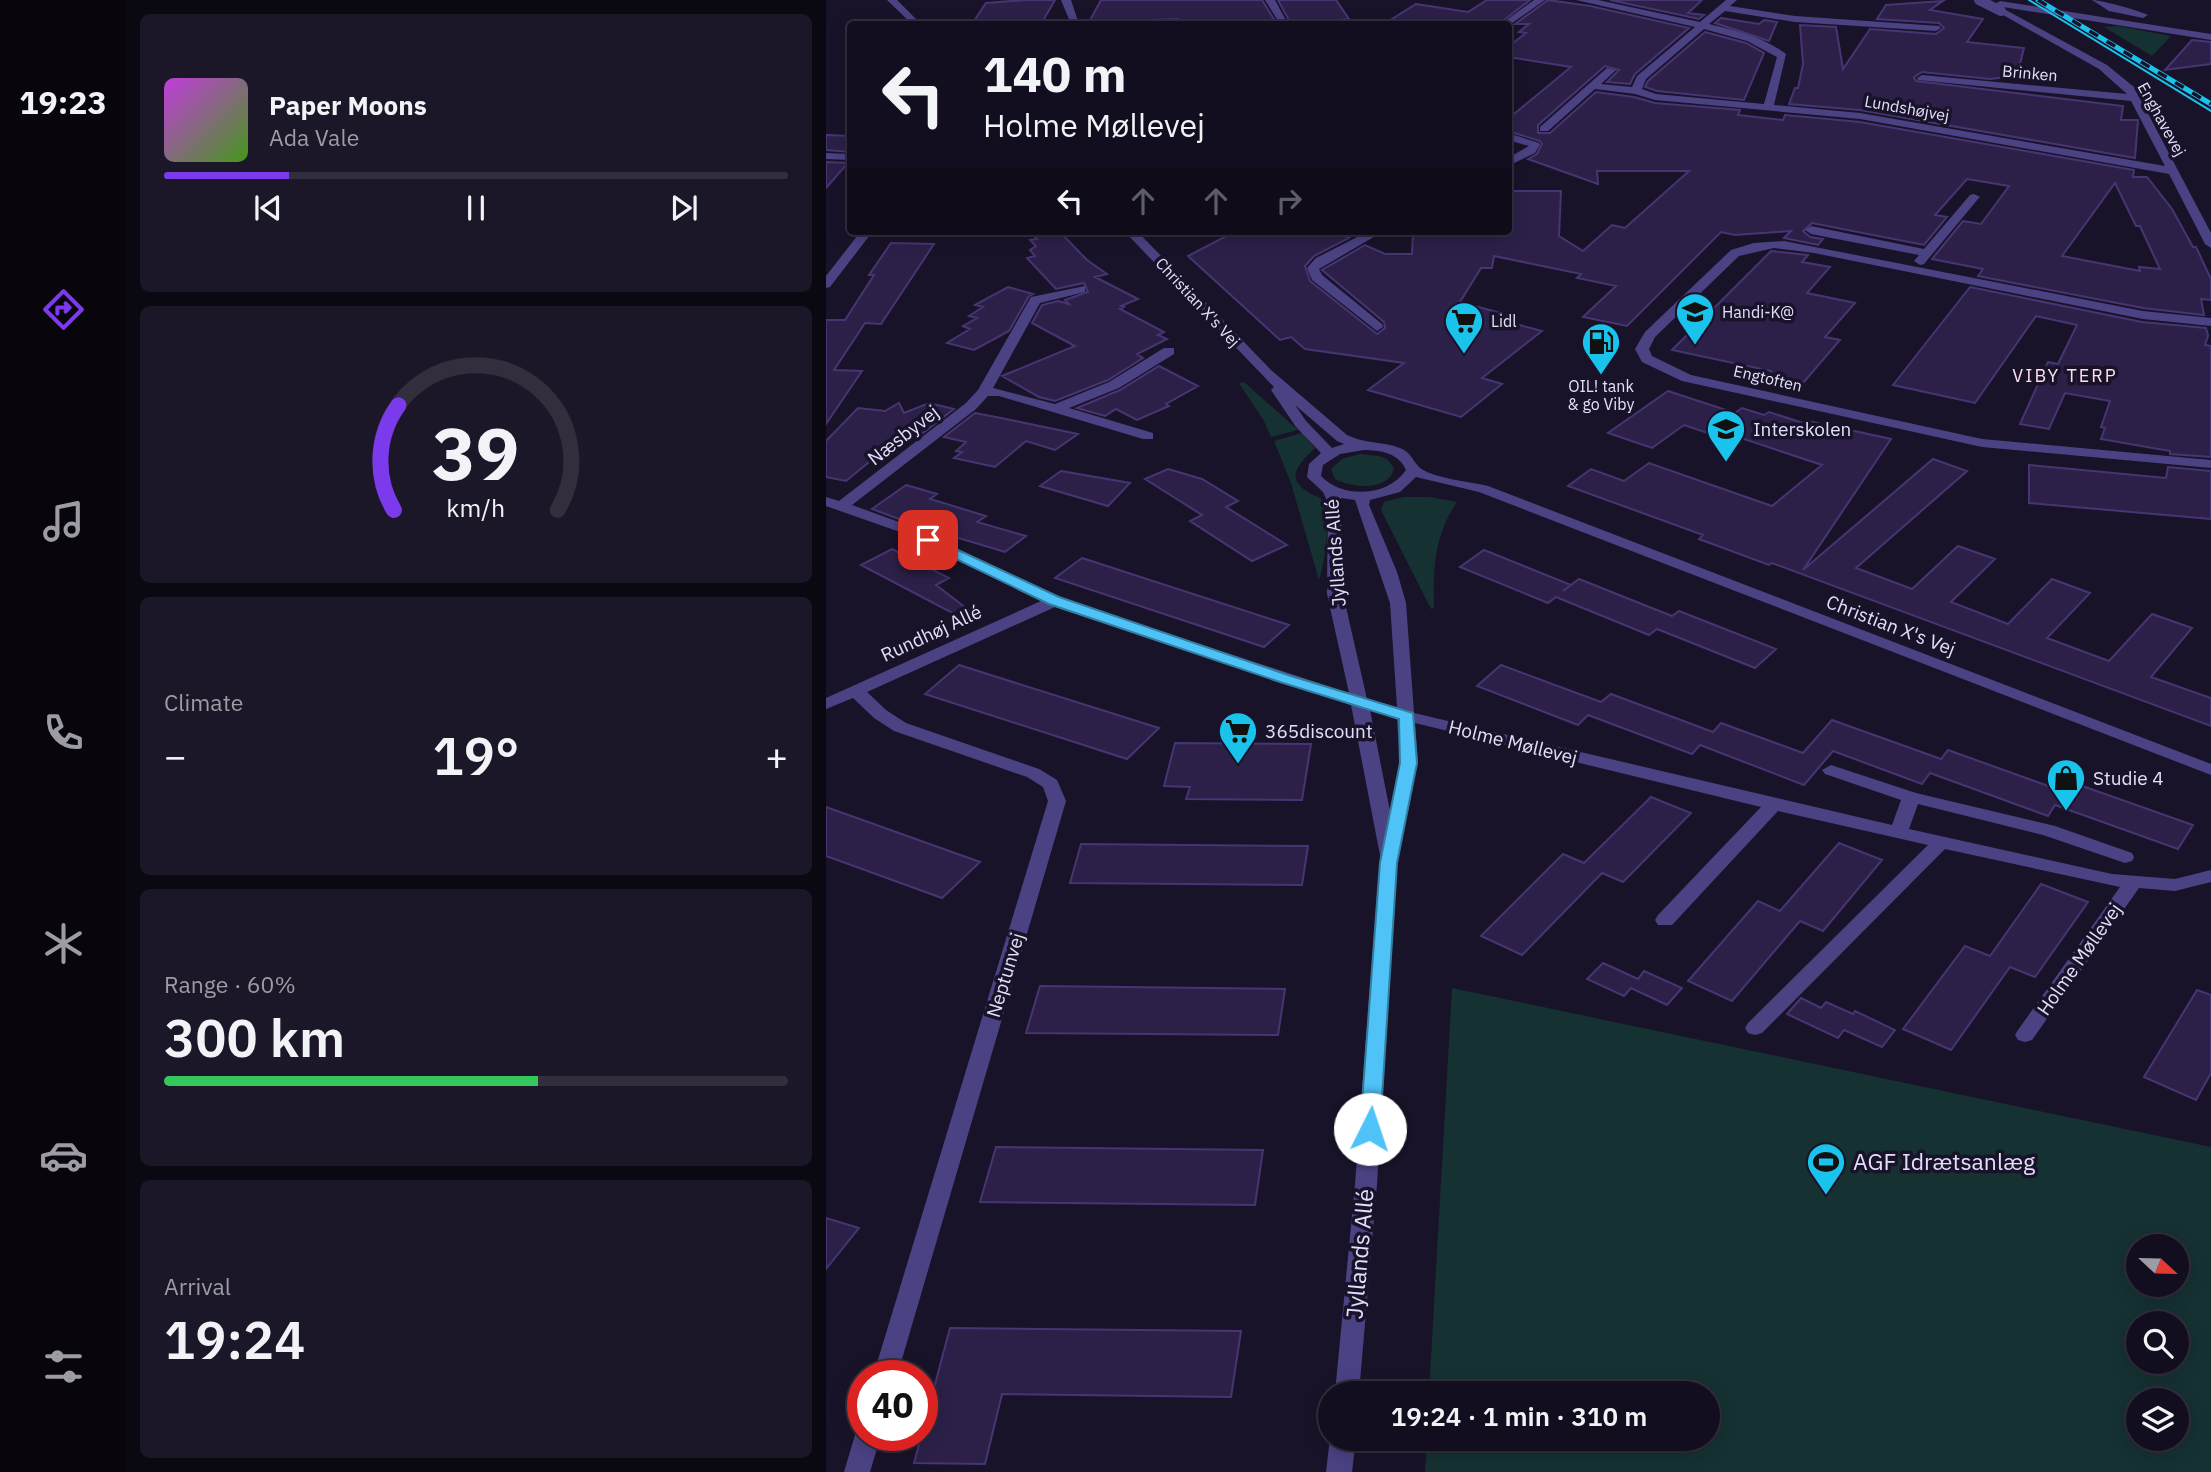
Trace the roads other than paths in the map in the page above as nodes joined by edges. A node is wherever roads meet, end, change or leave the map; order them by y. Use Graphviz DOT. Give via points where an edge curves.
graph roads {
  1 [pos="892,0"];
  2 [pos="1066,0"];
  3 [pos="1270,0"];
  4 [pos="1540,0"];
  5 [pos="1581,0"];
  6 [pos="1978,0"];
  7 [pos="2098,0"];
  8 [pos="1727,4"];
  9 [pos="914,21"];
  10 [pos="1073,21"];
  11 [pos="1282,21"];
  12 [pos="1509,21"];
  13 [pos="1700,26"];
  14 [pos="2211,26"];
  15 [pos="1936,28"];
  16 [pos="2211,37"];
  17 [pos="1611,70"];
  18 [pos="1922,79"];
  19 [pos="1592,86"];
  20 [pos="1636,91"];
  21 [pos="2136,98"];
  22 [pos="1768,107"];
  23 [pos="1544,130"];
  24 [pos="1512,137"];
  25 [pos="826,156"];
  26 [pos="847,157"];
  27 [pos="1512,161"];
  28 [pos="2172,171"];
  29 [pos="1974,197"];
  30 [pos="1811,230"];
  31 [pos="864,235"];
  32 [pos="1134,235"];
  33 [pos="1370,235"];
  34 [pos="2210,240"];
  35 [pos="1927,253"];
  36 [pos="1914,269"];
  37 [pos="826,284"];
  38 [pos="1081,289"];
  39 [pos="2211,322"];
  40 [pos="1377,327"];
  41 [pos="1169,351"];
  42 [pos="1266,373"];
  43 [pos="984,392"];
  44 [pos="1055,409"];
  45 [pos="1148,436"];
  46 [pos="1358,446"];
  47 [pos="1329,453"];
  48 [pos="2211,464"];
  49 [pos="1413,470"];
  50 [pos="1398,487"];
  51 [pos="1330,490"];
  52 [pos="1368,495"];
  53 [pos="826,501"];
  54 [pos="843,505"];
  55 [pos="1556,519"];
  56 [pos="1054,600"];
  57 [pos="856,691"];
  58 [pos="1360,703"];
  59 [pos="826,704"];
  60 [pos="1407,716"];
  61 [pos="1830,770"];
  62 [pos="2211,770"];
  63 [pos="1912,797"];
  64 [pos="1774,804"];
  65 [pos="1899,832"];
  66 [pos="2066,836"];
  67 [pos="1941,842"];
  68 [pos="2124,857"];
  69 [pos="1388,863"];
  70 [pos="2058,868"];
  71 [pos="2211,876"];
  72 [pos="2132,884"];
  73 [pos="1665,920"];
  74 [pos="1755,1028"];
  75 [pos="2025,1035"];
  76 [pos="891,1360"];
  77 [pos="1348,1381"];
  78 [pos="863,1451"];
  79 [pos="1341,1451"];
  80 [pos="857,1472"];
  81 [pos="1339,1472"];
  1 -- 9 [label="street"];
  2 -- 10 [label="street"];
  3 -- 11 [label="street"];
  4 -- 12 [label="street"];
  5 -- 13 [label="street"];
  6 -- 16 [label="street"];
  6 -- 21 [label="street, Enghavevej, bridge" via="2103,67"];
  7 -- 14 [label="street" via="2112,9"];
  8 -- 13 [label="street"];
  8 -- 15 [label="street" via="1795,19"];
  13 -- 20 [label="street" via="1641,78"];
  13 -- 22 [label="street" via="1762,41 1779,51 1782,56"];
  17 -- 19 [label="street"];
  18 -- 21 [label="street, Brinken"];
  19 -- 20 [label="street, Lundshøjvej"];
  19 -- 23 [label="street"];
  20 -- 22 [label="street, Lundshøjvej" via="1655,97"];
  21 -- 28 [label="street, Enghavevej"];
  22 -- 28 [label="street, Lundshøjvej" via="1898,122"];
  24 -- 27 [label="street" via="1535,145"];
  25 -- 26 [label="street"];
  28 -- 34 [label="street, Enghavevej"];
  29 -- 35 [label="street"];
  30 -- 35 [label="street"];
  31 -- 37 [label="street"];
  32 -- 42 [label="street, Christian X's Vej"];
  33 -- 40 [label="street" via="1312,268 1316,277"];
  35 -- 36 [label="street"];
  36 -- 39 [label="street, Engtoften" via="2143,315"];
  36 -- 48 [label="street, Engtoften" via="1797,246 1749,246 1727,261 1650,335 1642,349 1647,359 1687,378 1943,435 2015,447"];
  38 -- 43 [label="street, Næsbyvej" via="1035,300"];
  41 -- 44 [label="street" via="1114,385"];
  42 -- 46 [label="street, Christian X's Vej" via="1342,438"];
  42 -- 47 [label="street, Christian X's Vej" via="1301,424"];
  43 -- 44 [label="street" via="1000,392"];
  43 -- 54 [label="street, Næsbyvej"];
  44 -- 45 [label="street"];
  46 -- 47 [label="street"];
  46 -- 49 [label="street" via="1395,450"];
  47 -- 51 [label="street" via="1313,470 1317,482"];
  49 -- 50 [label="street"];
  49 -- 55 [label="street, Christian X's Vej" via="1483,489"];
  50 -- 52 [label="street, Christian X's Vej"];
  50 -- 55 [label="street, Christian X's Vej" via="1423,487"];
  51 -- 52 [label="street"];
  51 -- 58 [label="street, Jyllands Allé" via="1335,503 1335,594"];
  52 -- 60 [label="street, Jyllands Allé" via="1362,505 1398,603"];
  53 -- 54 [label="street, Holme Møllevej"];
  54 -- 56 [label="street, Holme Møllevej" via="905,529"];
  55 -- 62 [label="street, Christian X's Vej"];
  56 -- 57 [label="street, Rundhøj Allé"];
  56 -- 58 [label="street, Holme Møllevej"];
  57 -- 59 [label="street, Rundhøj Allé"];
  57 -- 76 [label="street, Neptunvej" via="900,727 1033,772 1051,784 1057,801"];
  58 -- 60 [label="street, Holme Møllevej"];
  58 -- 69 [label="street, Jyllands Allé"];
  60 -- 64 [label="street, Holme Møllevej"];
  60 -- 69 [label="street, Jyllands Allé" via="1409,763"];
  61 -- 63 [label="street"];
  63 -- 65 [label="street"];
  63 -- 66 [label="street"];
  64 -- 65 [label="street, Holme Møllevej"];
  64 -- 73 [label="street"];
  65 -- 67 [label="street, Holme Møllevej"];
  66 -- 68 [label="street"];
  66 -- 70 [label="street"];
  67 -- 70 [label="street, Holme Møllevej"];
  67 -- 74 [label="street"];
  69 -- 77 [label="street, Jyllands Allé"];
  70 -- 72 [label="street, Holme Møllevej"];
  71 -- 72 [label="street, Holme Møllevej" via="2175,885"];
  72 -- 75 [label="street, Holme Møllevej"];
  78 -- 80 [label="street"];
  79 -- 81 [label="street"];
}
